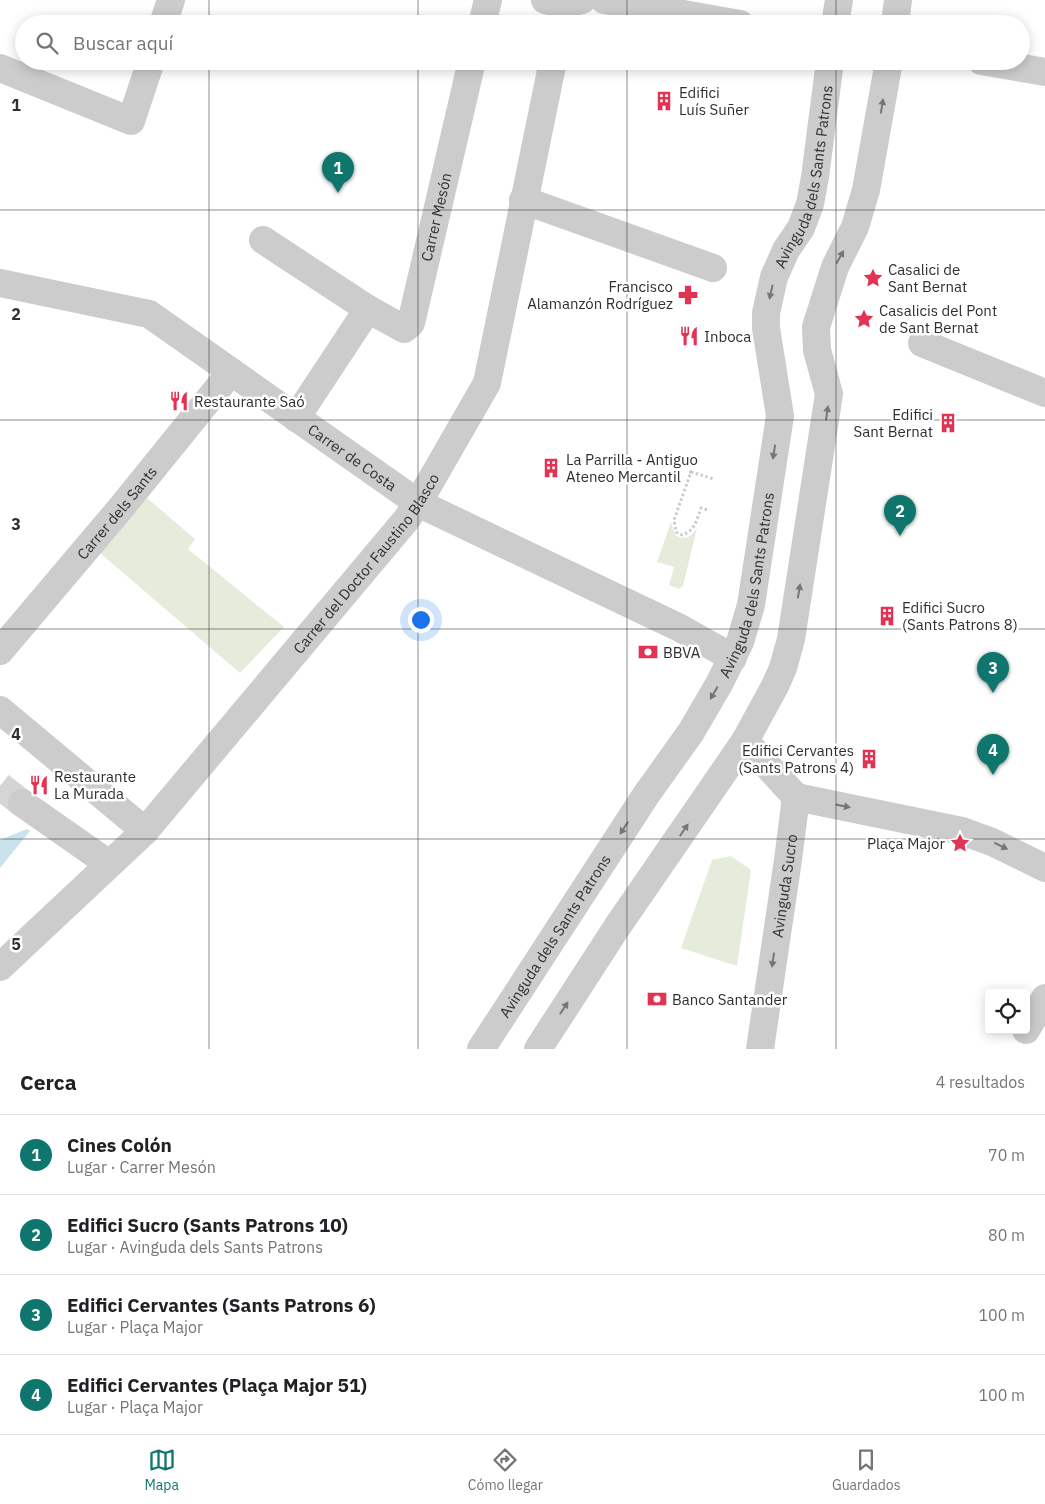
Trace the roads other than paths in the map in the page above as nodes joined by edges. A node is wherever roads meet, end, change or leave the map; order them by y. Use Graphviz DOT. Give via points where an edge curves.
graph roads {
  1 [pos="171,0"];
  2 [pos="488,0"];
  3 [pos="604,0"];
  4 [pos="839,0"];
  5 [pos="898,0"];
  6 [pos="166,15"];
  7 [pos="484,15"];
  8 [pos="689,15"];
  9 [pos="836,15"];
  10 [pos="896,15"];
  11 [pos="0,68"];
  12 [pos="1030,69"];
  13 [pos="148,70"];
  14 [pos="470,70"];
  15 [pos="551,70"];
  16 [pos="829,70"];
  17 [pos="887,70"];
  18 [pos="1045,72"];
  19 [pos="523,200"];
  20 [pos="263,240"];
  21 [pos="713,268"];
  22 [pos="0,282"];
  23 [pos="368,308"];
  24 [pos="922,343"];
  25 [pos="231,372"];
  26 [pos="1045,393"];
  27 [pos="296,418"];
  28 [pos="418,503"];
  29 [pos="0,651"];
  30 [pos="733,658"];
  31 [pos="0,710"];
  32 [pos="745,741"];
  33 [pos="796,797"];
  34 [pos="22,803"];
  35 [pos="145,831"];
  36 [pos="109,864"];
  37 [pos="1045,868"];
  38 [pos="0,967"];
  39 [pos="1045,998"];
  40 [pos="1030,1023"];
  41 [pos="1024,1034"];
  42 [pos="480,1049"];
  43 [pos="538,1049"];
  44 [pos="760,1049"];
  45 [pos="1015,1049"];
  1 -- 6 [label="street"];
  2 -- 7 [label="street"];
  3 -- 8 [label="street"];
  4 -- 9 [label="street"];
  5 -- 10 [label="street"];
  11 -- 13 [label="street" via="131,121"];
  12 -- 18 [label="street"];
  14 -- 23 [label="street, Carrer Mesón" via="411,323 404,329"];
  15 -- 19 [label="street, Carrer del Doctor Faustino Blasco"];
  16 -- 30 [label="street, Avinguda dels Sants Patrons, one-way" via="810,204 801,228 786,250 774,277 766,313 780,416 751,605"];
  32 -- 17 [label="street, one-way" via="778,680 791,639 830,394 817,350 816,327 835,267 855,227 866,190"];
  19 -- 21 [label="street"];
  19 -- 28 [label="street, Carrer del Doctor Faustino Blasco" via="487,383"];
  20 -- 23 [label="street, Carrer Mesón"];
  22 -- 25 [label="street, Carrer de Costa" via="149,314"];
  23 -- 27 [label="street"];
  24 -- 26 [label="street"];
  25 -- 27 [label="street, Carrer de Costa"];
  25 -- 29 [label="street, Carrer dels Sants"];
  27 -- 28 [label="street, Carrer de Costa"];
  28 -- 30 [label="street, Carrer de Costa" via="680,628"];
  28 -- 35 [label="street, Carrer del Doctor Faustino Blasco"];
  30 -- 42 [label="street, Avinguda dels Sants Patrons, one-way" via="692,732 646,795"];
  31 -- 35 [label="street"];
  32 -- 33 [label="street"];
  43 -- 32 [label="street, one-way"];
  33 -- 37 [label="street, one-way" via="962,831"];
  33 -- 44 [label="street, Avinguda Sucro, one-way"];
  34 -- 36 [label="street"];
  35 -- 36 [label="street, Carrer del Doctor Faustino Blasco"];
  36 -- 38 [label="street, Carrer del Doctor Faustino Blasco"];
  39 -- 40 [label="street"];
  41 -- 45 [label="street"];
}
